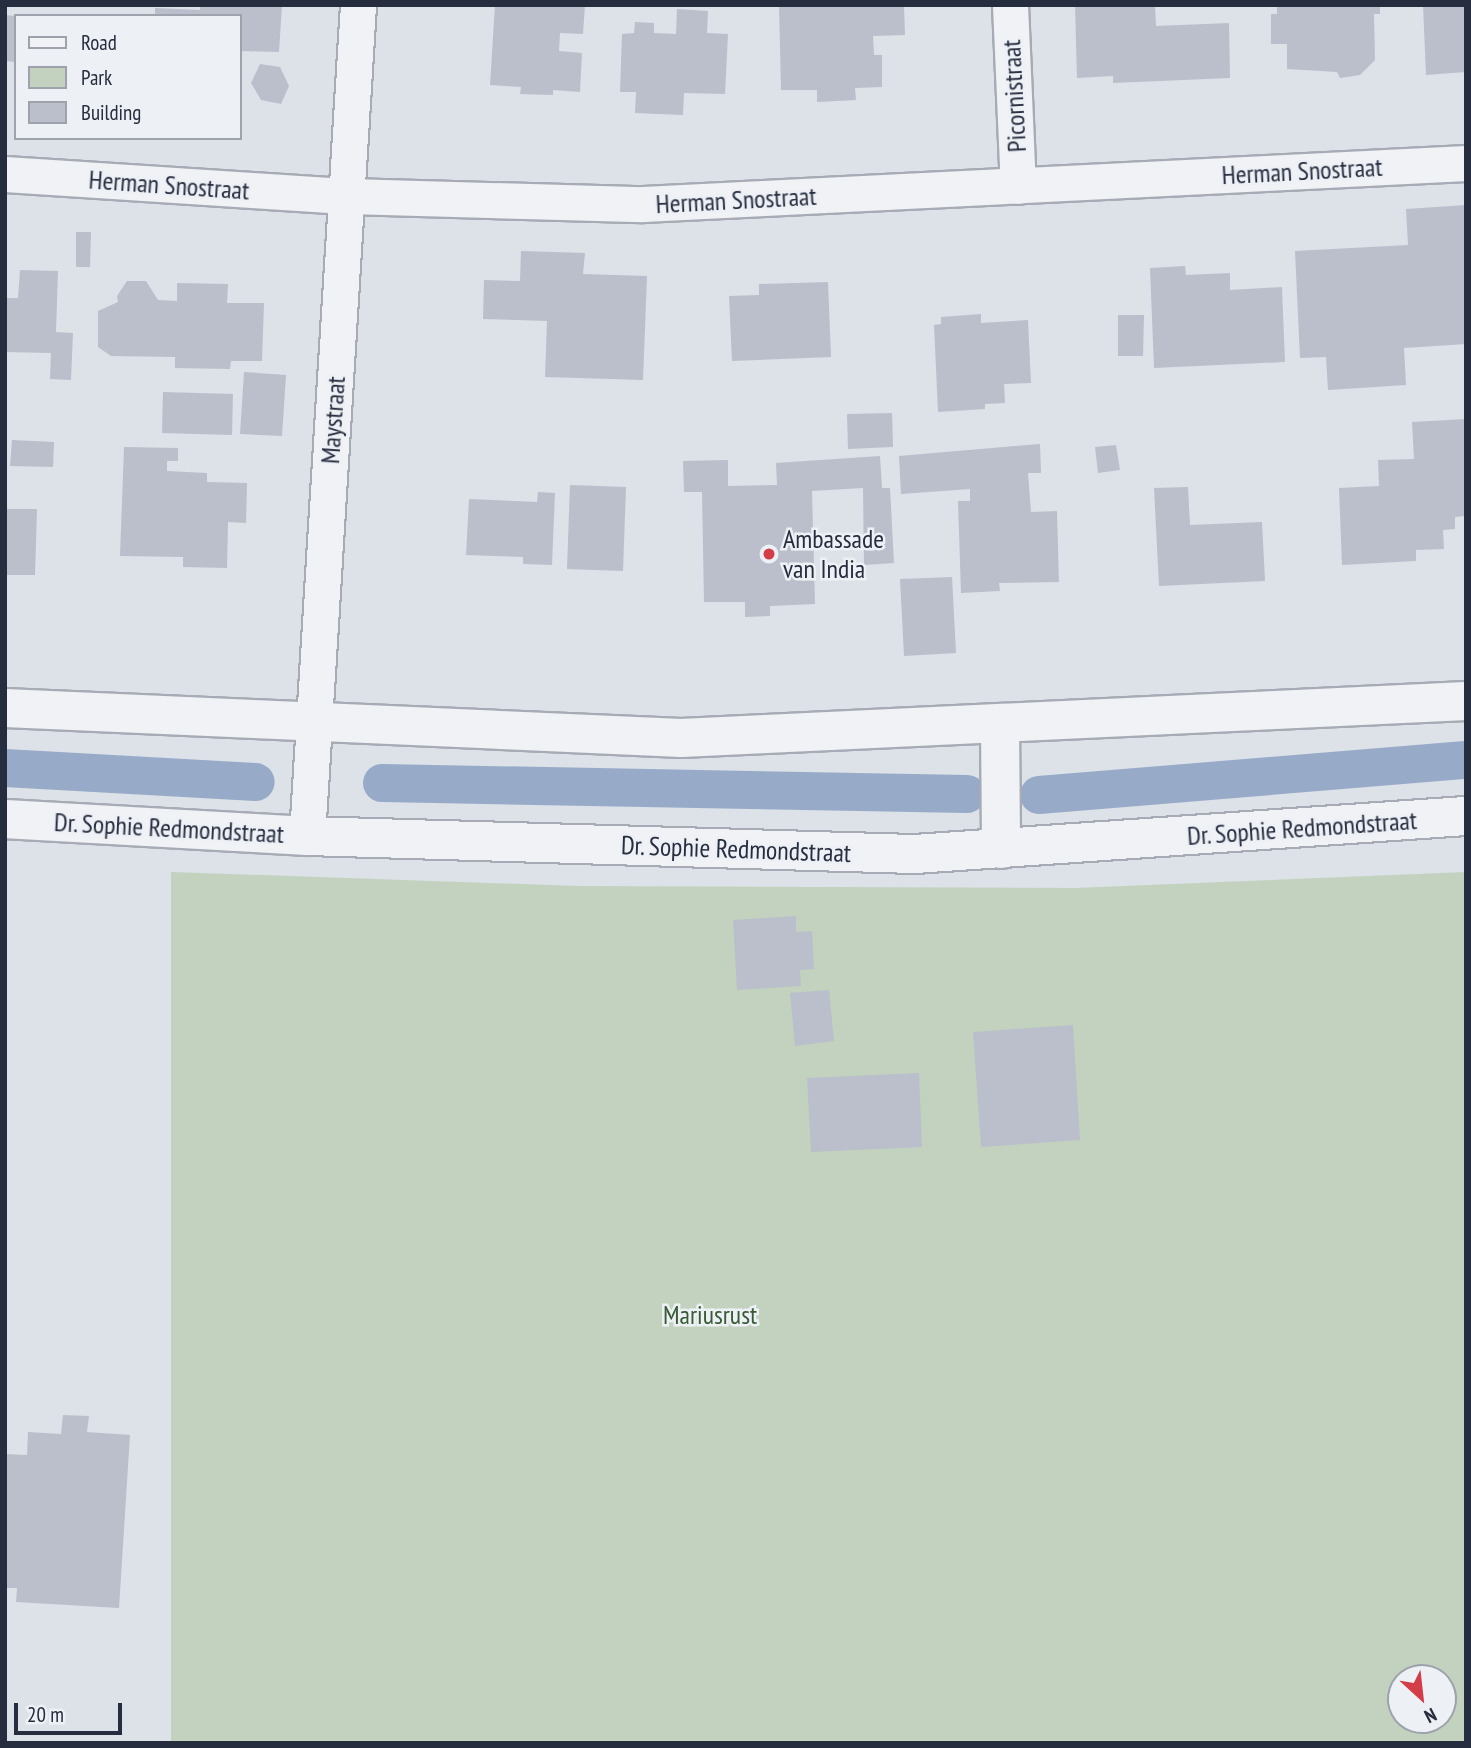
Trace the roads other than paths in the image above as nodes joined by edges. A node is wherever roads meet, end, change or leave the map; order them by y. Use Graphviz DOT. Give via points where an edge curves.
graph roads {
  1 [pos="358,5"];
  2 [pos="1010,5"];
  3 [pos="1466,163"];
  4 [pos="5,174"];
  5 [pos="1018,186"];
  6 [pos="348,196"];
  7 [pos="1466,702"];
  8 [pos="5,708"];
  9 [pos="312,722"];
  10 [pos="1000,725"];
  11 [pos="1466,816"];
  12 [pos="5,819"];
  13 [pos="307,835"];
  14 [pos="1000,849"];
  1 -- 6 [label="street, Maystraat"];
  2 -- 5 [label="street, Picornistraat"];
  3 -- 5 [label="street, Herman Snostraat"];
  4 -- 6 [label="street, Herman Snostraat"];
  5 -- 6 [label="street, Herman Snostraat" via="643,204"];
  6 -- 9 [label="street, Maystraat"];
  7 -- 10 [label="street"];
  8 -- 9 [label="street"];
  9 -- 10 [label="street" via="681,738"];
  9 -- 13 [label="street, Maystraat"];
  10 -- 14 [label="street"];
  11 -- 14 [label="street, Dr. Sophie Redmondstraat"];
  12 -- 13 [label="street, Dr. Sophie Redmondstraat"];
  13 -- 14 [label="street, Dr. Sophie Redmondstraat" via="915,854"];
}
